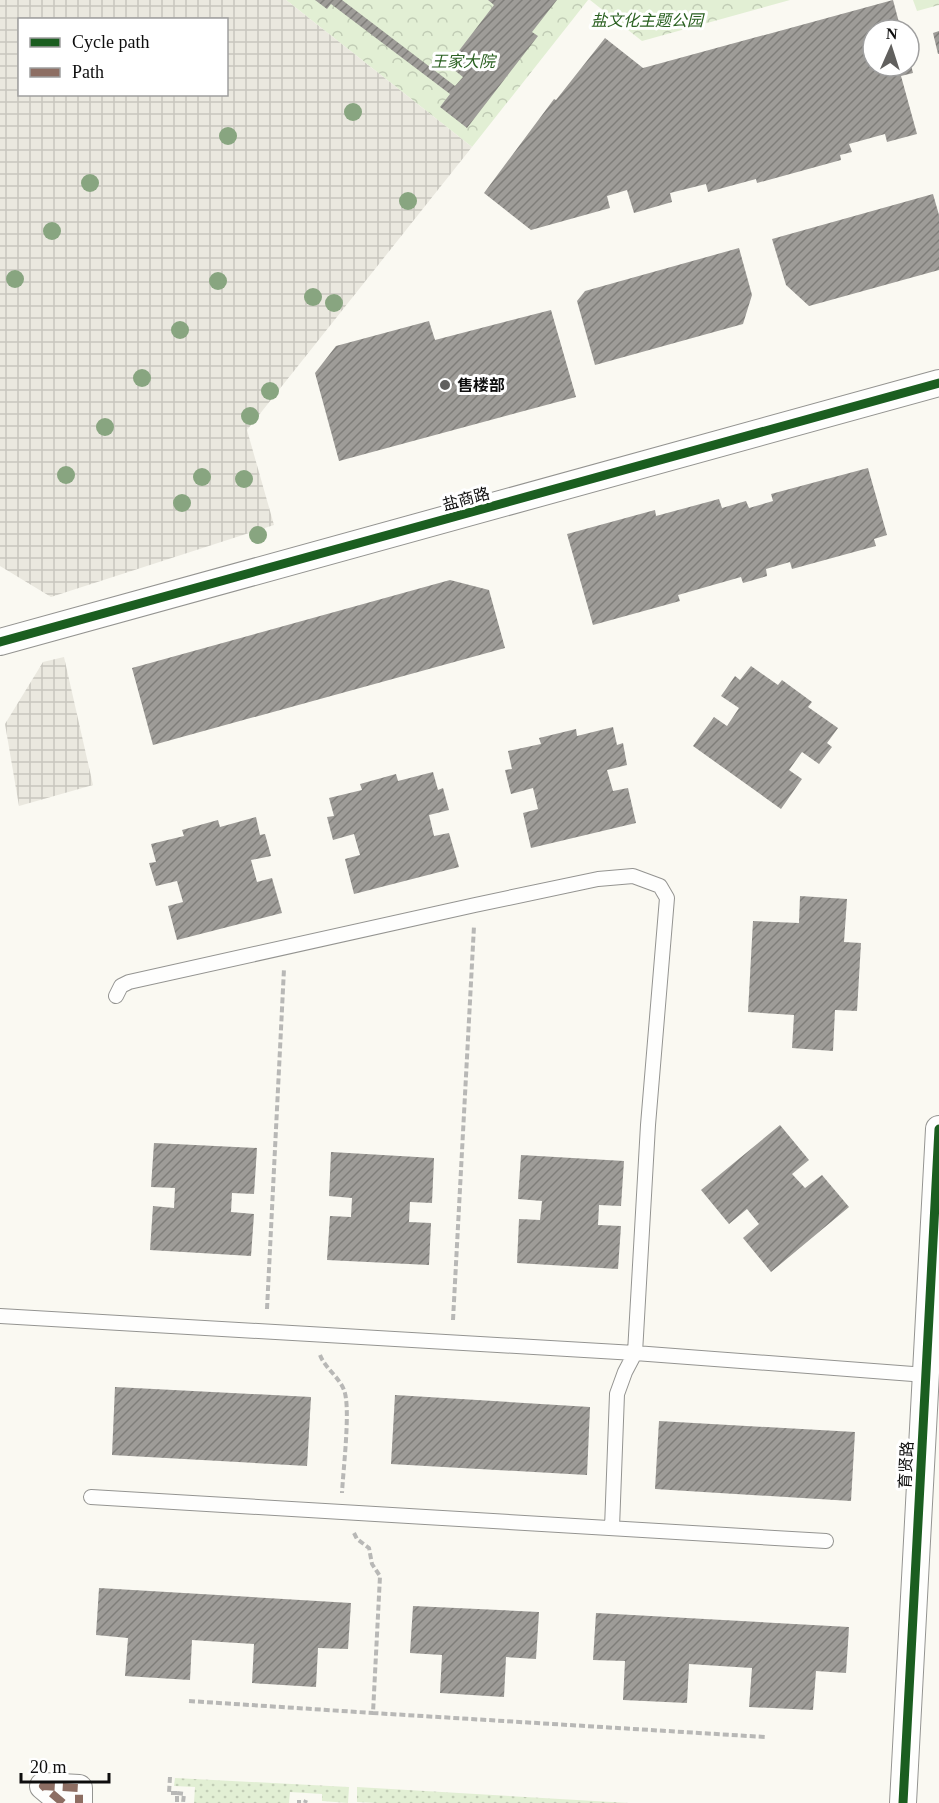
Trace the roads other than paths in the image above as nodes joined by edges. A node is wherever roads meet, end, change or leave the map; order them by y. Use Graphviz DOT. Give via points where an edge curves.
graph roads {
  1 [pos="939,383"];
  2 [pos="0,642"];
  3 [pos="116,996"];
  4 [pos="939,1128"];
  5 [pos="0,1316"];
  6 [pos="635,1353"];
  7 [pos="926,1375"];
  8 [pos="932,1410"];
  9 [pos="91,1497"];
  10 [pos="612,1528"];
  11 [pos="826,1541"];
  12 [pos="63,1803"];
  13 [pos="78,1803"];
  14 [pos="903,1803"];
  1 -- 2 [label="street, 盐商路"];
  3 -- 6 [label="lane" via="121,986 129,982 598,879 633,876 660,886 667,898 648,1125"];
  4 -- 7 [label="street, 育贤路"];
  5 -- 6 [label="lane"];
  6 -- 7 [label="lane"];
  6 -- 10 [label="lane" via="617,1394"];
  7 -- 8 [label="street, 育贤路"];
  8 -- 14 [label="street, 育贤路"];
  9 -- 10 [label="lane"];
  10 -- 11 [label="lane"];
  12 -- 13 [label="street" via="43,1786 80,1788"];
}
